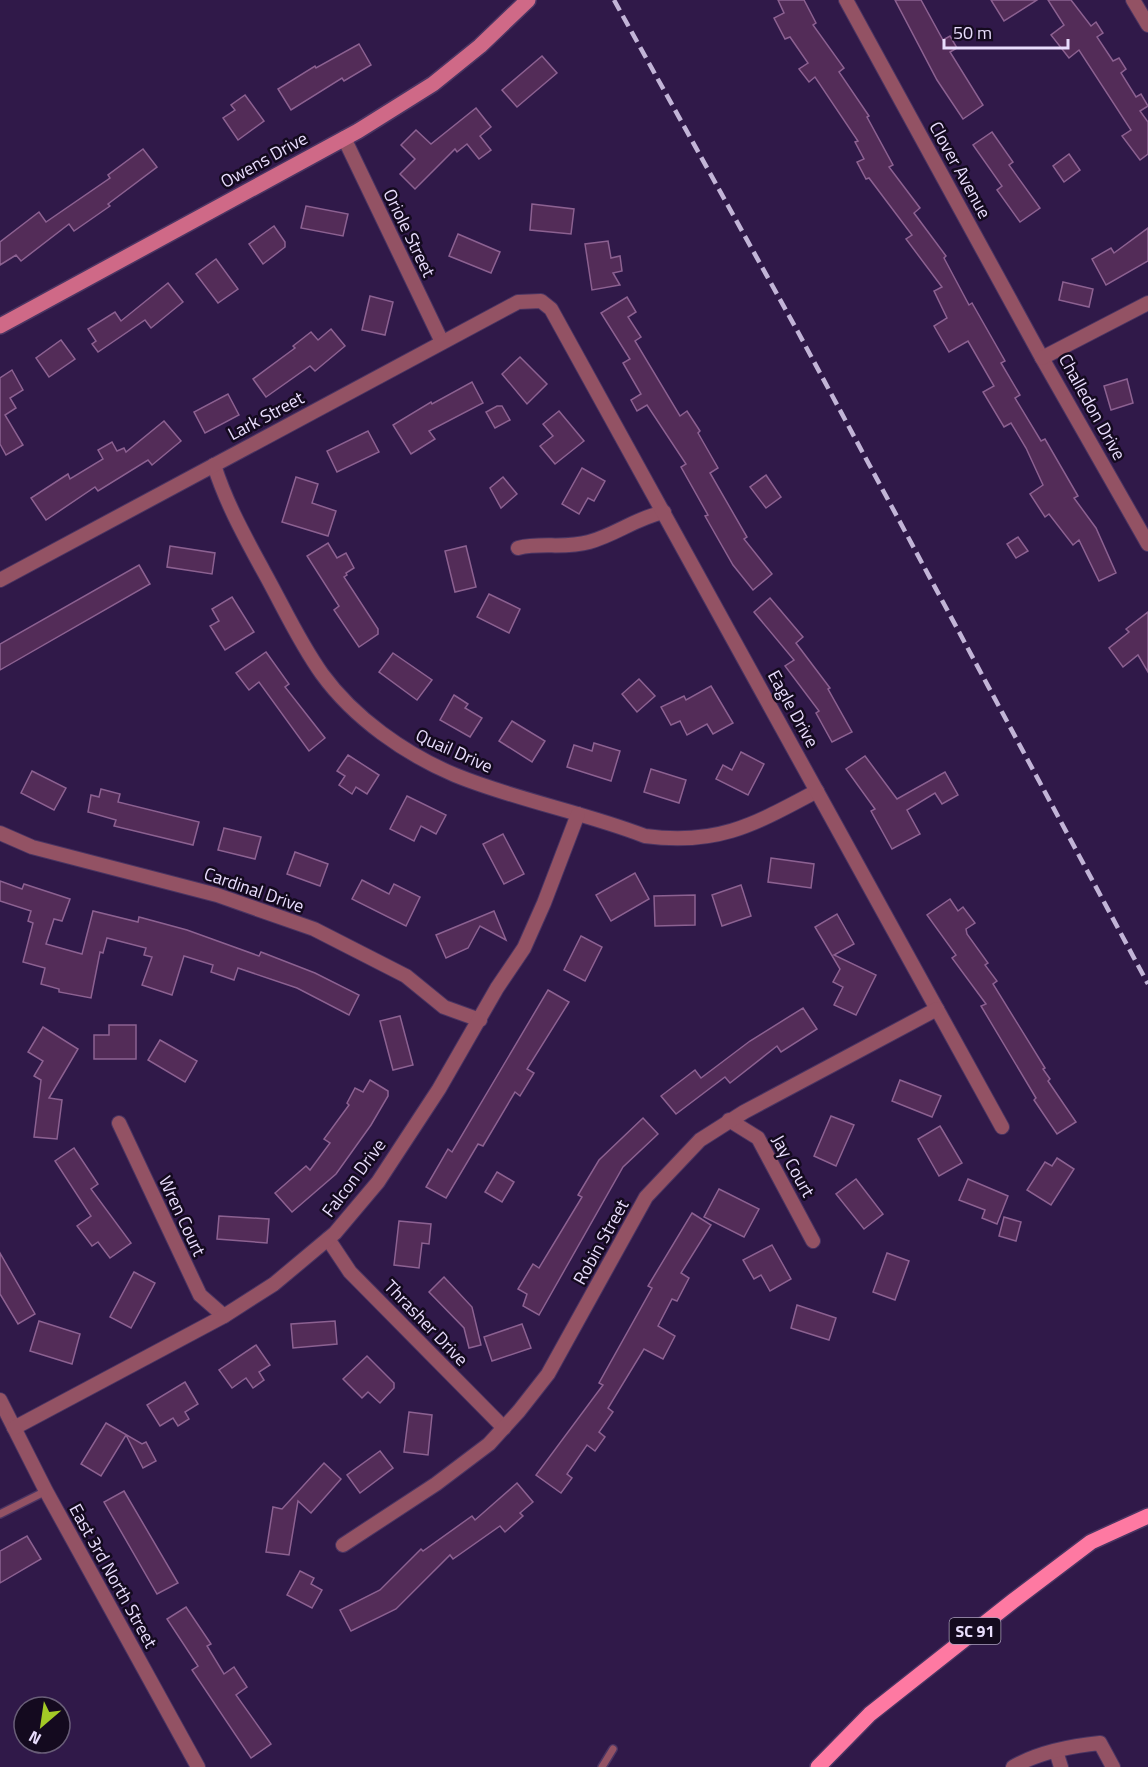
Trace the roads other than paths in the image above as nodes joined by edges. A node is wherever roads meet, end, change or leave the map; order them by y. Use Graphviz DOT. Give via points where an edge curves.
graph roads {
  1 [pos="528,0"];
  2 [pos="846,0"];
  3 [pos="1133,0"];
  4 [pos="1148,25"];
  5 [pos="344,138"];
  6 [pos="1148,303"];
  7 [pos="551,309"];
  8 [pos="0,326"];
  9 [pos="442,342"];
  10 [pos="1042,358"];
  11 [pos="214,465"];
  12 [pos="664,512"];
  13 [pos="1148,544"];
  14 [pos="518,548"];
  15 [pos="0,580"];
  16 [pos="817,791"];
  17 [pos="578,814"];
  18 [pos="0,833"];
  19 [pos="937,1009"];
  20 [pos="480,1020"];
  21 [pos="729,1120"];
  22 [pos="118,1123"];
  23 [pos="1002,1127"];
  24 [pos="328,1239"];
  25 [pos="813,1241"];
  26 [pos="224,1316"];
  27 [pos="0,1401"];
  28 [pos="14,1428"];
  29 [pos="504,1428"];
  30 [pos="46,1491"];
  31 [pos="0,1514"];
  32 [pos="1148,1516"];
  33 [pos="343,1545"];
  34 [pos="613,1749"];
  35 [pos="1056,1751"];
  36 [pos="198,1767"];
  37 [pos="602,1767"];
  38 [pos="818,1767"];
  39 [pos="1013,1767"];
  40 [pos="1061,1767"];
  41 [pos="1113,1767"];
  1 -- 5 [label="street, Owens Drive" via="433,84"];
  2 -- 10 [label="street, Clover Avenue"];
  3 -- 4 [label="street"];
  5 -- 8 [label="street, Owens Drive"];
  5 -- 9 [label="street, Oriole Street"];
  6 -- 10 [label="street, Challedon Drive"];
  7 -- 9 [label="street, Lark Street" via="541,301 518,302"];
  7 -- 12 [label="street, Eagle Drive"];
  9 -- 11 [label="street, Lark Street"];
  10 -- 13 [label="street, Challedon Drive"];
  11 -- 15 [label="street, Lark Street"];
  11 -- 17 [label="street, Quail Drive" via="223,495 290,622 334,688 380,731 415,755 453,774"];
  12 -- 14 [label="street" via="645,516 590,542"];
  12 -- 16 [label="street, Eagle Drive"];
  16 -- 17 [label="street, Quail Drive" via="753,825 692,839 645,836"];
  16 -- 19 [label="street, Eagle Drive"];
  17 -- 20 [label="street, Falcon Drive" via="524,948"];
  18 -- 20 [label="street, Cardinal Drive" via="32,847 197,890 304,926 406,976 444,1007"];
  19 -- 21 [label="street, Robin Street"];
  19 -- 23 [label="street, Eagle Drive"];
  20 -- 24 [label="street, Falcon Drive" via="378,1182"];
  21 -- 25 [label="street, Jay Court" via="758,1138"];
  21 -- 29 [label="street, Robin Street" via="700,1140 646,1197 548,1374"];
  22 -- 26 [label="street, Wren Court" via="201,1295"];
  24 -- 26 [label="street, Falcon Drive" via="274,1284"];
  24 -- 29 [label="street, Thrasher Drive" via="350,1272"];
  26 -- 28 [label="street, Falcon Drive"];
  27 -- 28 [label="street, East 3rd North Street"];
  28 -- 30 [label="street, East 3rd North Street"];
  29 -- 33 [label="street, Robin Street" via="436,1484"];
  30 -- 31 [label="lane"];
  30 -- 36 [label="street, East 3rd North Street"];
  32 -- 38 [label="main road, SC 91" via="1091,1542 1013,1601 870,1714"];
  34 -- 37 [label="lane"];
  35 -- 39 [label="street"];
  35 -- 40 [label="street"];
  35 -- 41 [label="street" via="1100,1743"];
}
